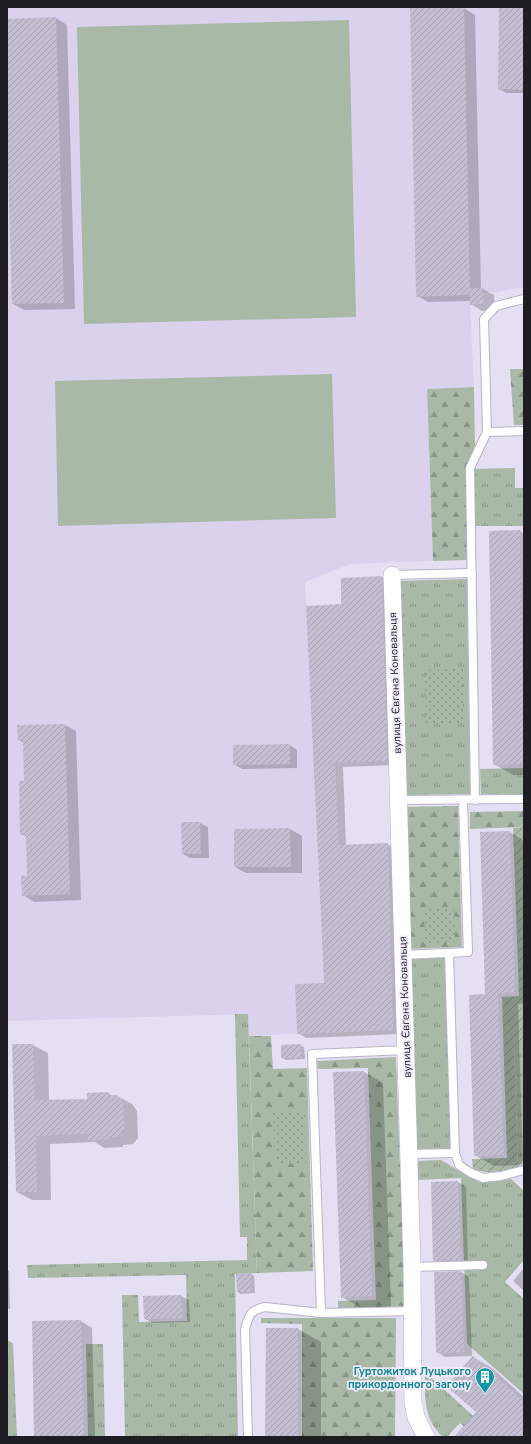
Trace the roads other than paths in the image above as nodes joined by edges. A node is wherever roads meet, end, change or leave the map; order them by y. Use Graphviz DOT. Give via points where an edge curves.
graph roads {
  1 [pos="524,299"];
  2 [pos="524,431"];
  3 [pos="487,432"];
  4 [pos="472,573"];
  5 [pos="392,575"];
  6 [pos="524,799"];
  7 [pos="399,800"];
  8 [pos="463,800"];
  9 [pos="475,800"];
  10 [pos="449,953"];
  11 [pos="403,955"];
  12 [pos="406,1050"];
  13 [pos="455,1153"];
  14 [pos="409,1154"];
  15 [pos="524,1170"];
  16 [pos="483,1265"];
  17 [pos="412,1267"];
  18 [pos="321,1312"];
  19 [pos="412,1312"];
  20 [pos="248,1437"];
  21 [pos="426,1437"];
  1 -- 3 [label="lane" via="496,306 484,319"];
  2 -- 3 [label="lane"];
  3 -- 4 [label="lane" via="470,468"];
  4 -- 5 [label="lane"];
  4 -- 9 [label="lane"];
  5 -- 7 [label="street, вулиця Євгена Коновальця"];
  6 -- 9 [label="lane"];
  7 -- 8 [label="lane"];
  7 -- 11 [label="street, вулиця Євгена Коновальця"];
  8 -- 9 [label="lane"];
  8 -- 10 [label="lane" via="468,952"];
  10 -- 11 [label="lane"];
  10 -- 13 [label="lane"];
  11 -- 12 [label="street, вулиця Євгена Коновальця"];
  12 -- 14 [label="street, вулиця Євгена Коновальця"];
  12 -- 18 [label="lane" via="312,1054"];
  13 -- 14 [label="lane"];
  13 -- 15 [label="lane" via="459,1165 483,1178"];
  14 -- 17 [label="street, вулиця Євгена Коновальця"];
  16 -- 17 [label="lane"];
  17 -- 19 [label="street, вулиця Євгена Коновальця"];
  18 -- 19 [label="lane"];
  18 -- 20 [label="lane" via="265,1307 256,1309 249,1316 245,1329"];
  19 -- 21 [label="street, вулиця Євгена Коновальця" via="413,1402 416,1417"];
}
